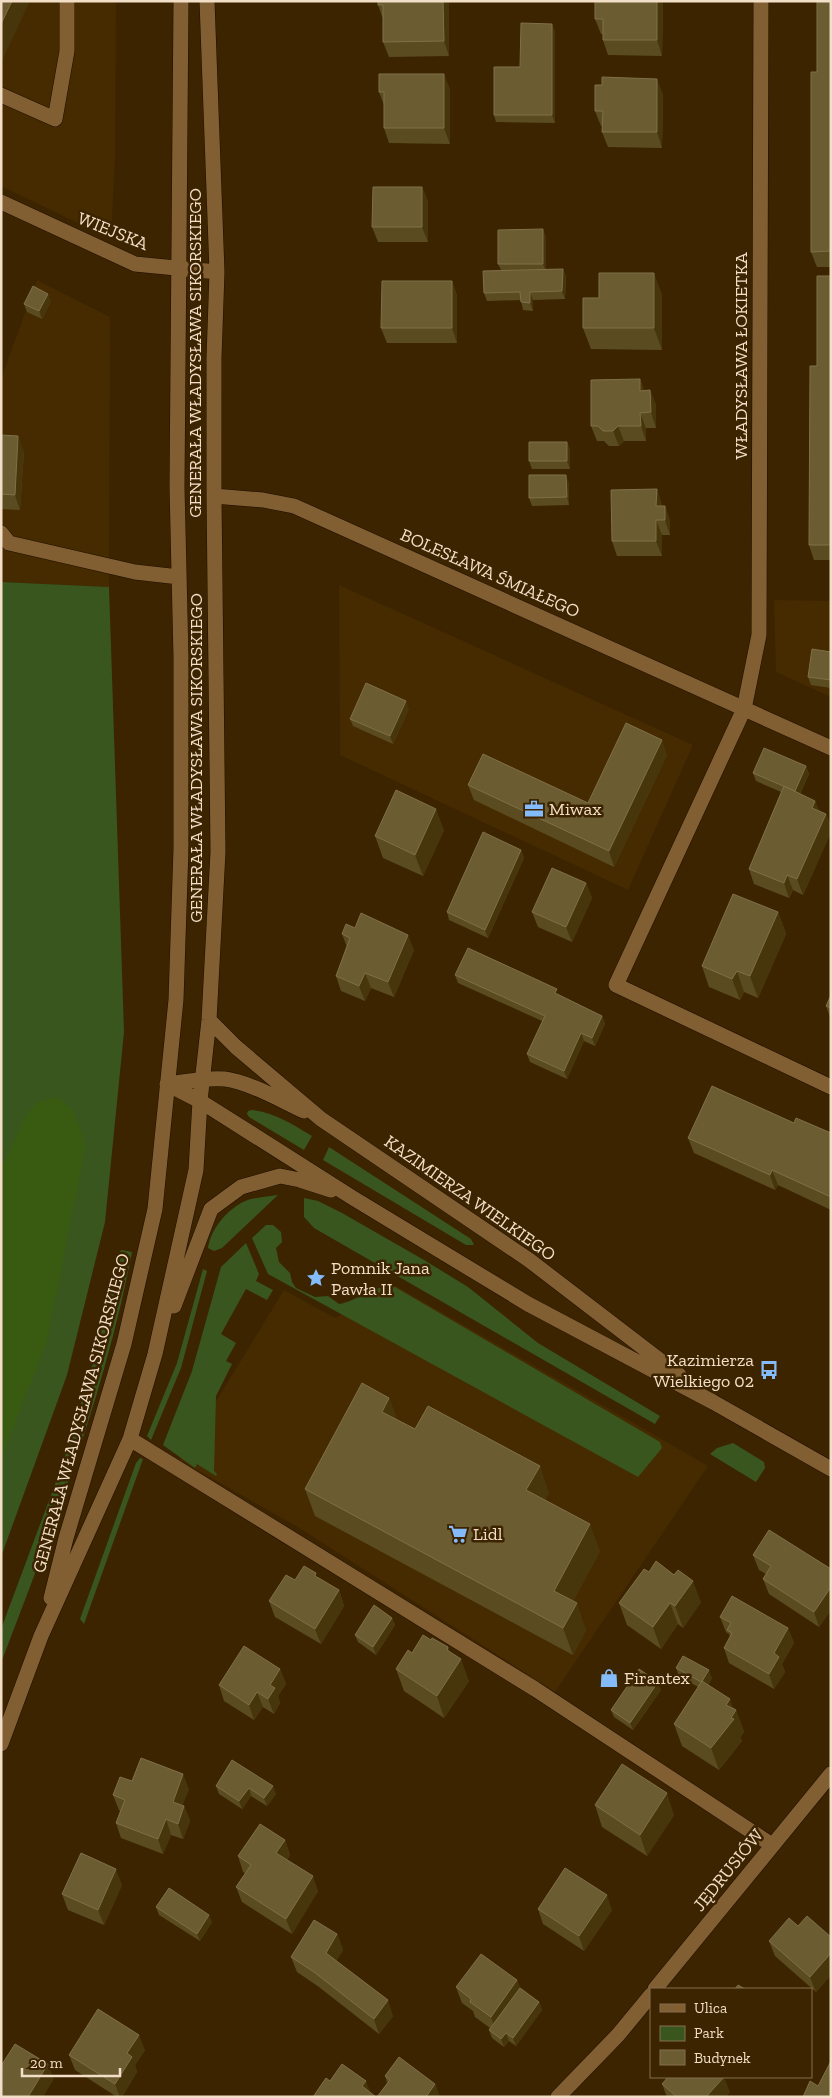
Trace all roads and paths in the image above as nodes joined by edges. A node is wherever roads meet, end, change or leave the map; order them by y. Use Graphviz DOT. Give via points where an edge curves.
graph roads {
  1 [pos="67,1"];
  2 [pos="181,1"];
  3 [pos="207,1"];
  4 [pos="760,1"];
  5 [pos="1,95"];
  6 [pos="1,202"];
  7 [pos="180,268"];
  8 [pos="217,272"];
  9 [pos="214,496"];
  10 [pos="1,533"];
  11 [pos="179,578"];
  12 [pos="744,709"];
  13 [pos="831,748"];
  14 [pos="209,1020"];
  15 [pos="203,1080"];
  16 [pos="167,1084"];
  17 [pos="831,1087"];
  18 [pos="200,1101"];
  19 [pos="322,1120"];
  20 [pos="353,1198"];
  21 [pos="155,1354"];
  22 [pos="714,1402"];
  23 [pos="130,1439"];
  24 [pos="831,1469"];
  25 [pos="41,1636"];
  26 [pos="1,1744"];
  27 [pos="831,1774"];
  28 [pos="772,1845"];
  29 [pos="656,1988"];
  30 [pos="650,1996"];
  31 [pos="558,2097"];
  1 -- 5 [label="street" via="67,51 55,119"];
  2 -- 7 [label="street, GENERAŁA WŁADYSŁAWA SIKORSKIEGO"];
  3 -- 8 [label="street, GENERAŁA WŁADYSŁAWA SIKORSKIEGO"];
  4 -- 12 [label="street, WŁADYSŁAWA ŁOKIETKA" via="759,635"];
  6 -- 7 [label="street, WIEJSKA" via="135,264"];
  7 -- 8 [label="street, WIEJSKA"];
  7 -- 11 [label="street, GENERAŁA WŁADYSŁAWA SIKORSKIEGO" via="177,359"];
  8 -- 9 [label="street, GENERAŁA WŁADYSŁAWA SIKORSKIEGO"];
  9 -- 12 [label="street, BOLESŁAWA ŚMIAŁEGO" via="294,506"];
  9 -- 14 [label="street, GENERAŁA WŁADYSŁAWA SIKORSKIEGO" via="218,852"];
  10 -- 11 [label="street" via="9,543 135,572"];
  11 -- 16 [label="street, GENERAŁA WŁADYSŁAWA SIKORSKIEGO" via="181,848 176,1000"];
  12 -- 13 [label="street, BOLESŁAWA ŚMIAŁEGO"];
  12 -- 17 [label="street" via="616,985"];
  14 -- 15 [label="street, GENERAŁA WŁADYSŁAWA SIKORSKIEGO"];
  14 -- 19 [label="street, KAZIMIERZA WIELKIEGO"];
  15 -- 16 [label="street"];
  15 -- 18 [label="street, GENERAŁA WŁADYSŁAWA SIKORSKIEGO"];
  15 -- 19 [label="street" via="227,1079"];
  16 -- 18 [label="street, KAZIMIERZA WIELKIEGO"];
  16 -- 25 [label="street, GENERAŁA WŁADYSŁAWA SIKORSKIEGO" via="155,1209 142,1268 124,1344 66,1538"];
  18 -- 20 [label="street, KAZIMIERZA WIELKIEGO"];
  18 -- 21 [label="street, GENERAŁA WŁADYSŁAWA SIKORSKIEGO" via="196,1170"];
  19 -- 22 [label="street, KAZIMIERZA WIELKIEGO" via="528,1260"];
  20 -- 21 [label="street, KAZIMIERZA WIELKIEGO" via="280,1176 241,1187 212,1209"];
  20 -- 22 [label="street, KAZIMIERZA WIELKIEGO" via="528,1304"];
  21 -- 23 [label="street, GENERAŁA WŁADYSŁAWA SIKORSKIEGO"];
  22 -- 24 [label="street, KAZIMIERZA WIELKIEGO"];
  23 -- 25 [label="street, GENERAŁA WŁADYSŁAWA SIKORSKIEGO"];
  23 -- 28 [label="street" via="535,1689"];
  25 -- 26 [label="street, GENERAŁA WŁADYSŁAWA SIKORSKIEGO"];
  27 -- 28 [label="street, JĘDRUSIÓW"];
  28 -- 29 [label="street, JĘDRUSIÓW"];
  30 -- 31 [label="street" via="618,2035"];
}
